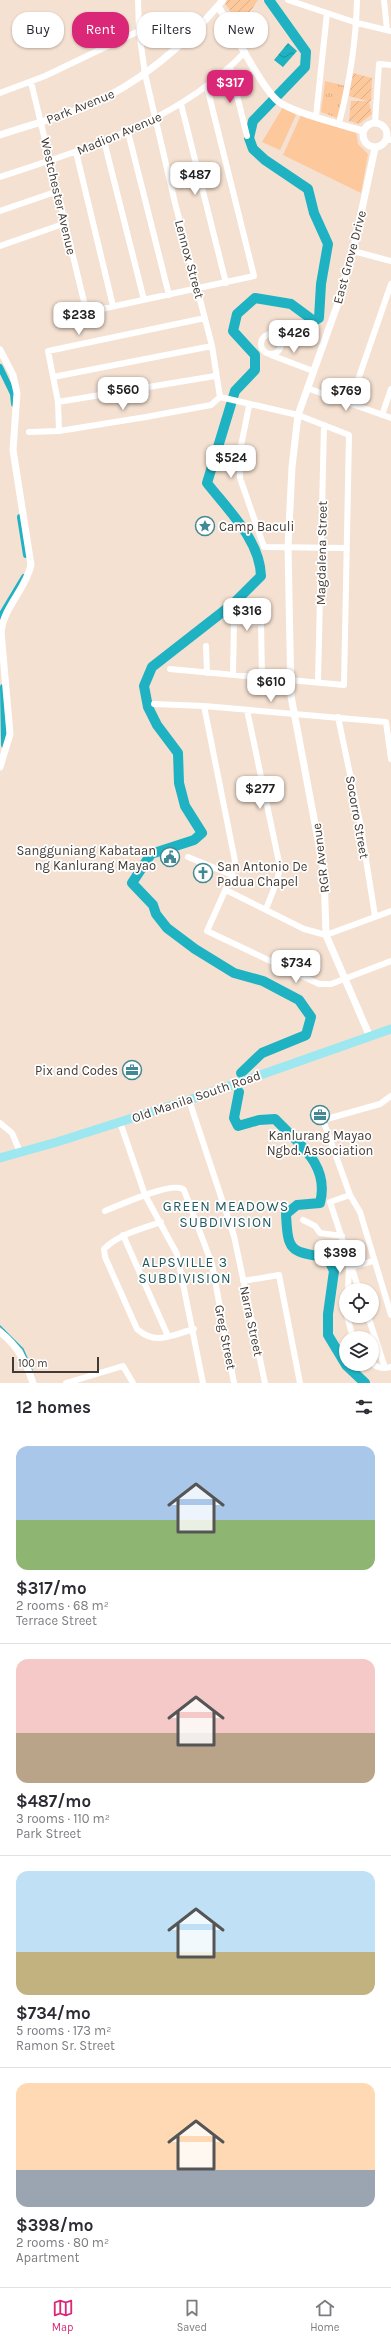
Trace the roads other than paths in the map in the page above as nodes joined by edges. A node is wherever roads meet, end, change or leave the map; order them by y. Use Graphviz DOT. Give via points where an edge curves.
graph roads {
  1 [pos="138,0"];
  2 [pos="288,0"];
  3 [pos="357,0"];
  4 [pos="384,0"];
  5 [pos="220,3"];
  6 [pos="138,12"];
  7 [pos="327,13"];
  8 [pos="357,23"];
  9 [pos="389,30"];
  10 [pos="137,32"];
  11 [pos="141,48"];
  12 [pos="245,52"];
  13 [pos="391,65"];
  14 [pos="230,68"];
  15 [pos="145,74"];
  16 [pos="30,82"];
  17 [pos="207,87"];
  18 [pos="0,93"];
  19 [pos="181,104"];
  20 [pos="316,116"];
  21 [pos="155,119"];
  22 [pos="42,121"];
  23 [pos="339,123"];
  24 [pos="375,123"];
  25 [pos="363,131"];
  26 [pos="128,132"];
  27 [pos="0,135"];
  28 [pos="247,136"];
  29 [pos="389,139"];
  30 [pos="104,141"];
  31 [pos="375,148"];
  32 [pos="76,152"];
  33 [pos="51,160"];
  34 [pos="0,176"];
  35 [pos="58,191"];
  36 [pos="0,211"];
  37 [pos="66,223"];
  38 [pos="0,246"];
  39 [pos="353,252"];
  40 [pos="391,261"];
  41 [pos="226,283"];
  42 [pos="391,284"];
  43 [pos="198,289"];
  44 [pos="169,295"];
  45 [pos="144,300"];
  46 [pos="113,306"];
  47 [pos="206,318"];
  48 [pos="212,346"];
  49 [pos="0,350"];
  50 [pos="269,354"];
  51 [pos="313,370"];
  52 [pos="215,376"];
  53 [pos="52,377"];
  54 [pos="307,388"];
  55 [pos="391,389"];
  56 [pos="220,397"];
  57 [pos="58,402"];
  58 [pos="350,403"];
  59 [pos="249,406"];
  60 [pos="298,415"];
  61 [pos="382,415"];
  62 [pos="391,418"];
  63 [pos="324,425"];
  64 [pos="60,431"];
  65 [pos="29,432"];
  66 [pos="288,547"];
  67 [pos="320,548"];
  68 [pos="346,548"];
  69 [pos="206,646"];
  70 [pos="170,669"];
  71 [pos="207,673"];
  72 [pos="233,674"];
  73 [pos="262,677"];
  74 [pos="290,680"];
  75 [pos="318,682"];
  76 [pos="291,696"];
  77 [pos="154,704"];
  78 [pos="204,706"];
  79 [pos="247,710"];
  80 [pos="294,715"];
  81 [pos="338,717"];
  82 [pos="391,758"];
  83 [pos="0,767"];
  84 [pos="188,857"];
  85 [pos="232,875"];
  86 [pos="226,890"];
  87 [pos="266,909"];
  88 [pos="391,911"];
  89 [pos="375,916"];
  90 [pos="326,935"];
  91 [pos="391,961"];
  92 [pos="345,979"];
  93 [pos="391,1029"];
  94 [pos="370,1037"];
  95 [pos="391,1096"];
  96 [pos="189,1100"];
  97 [pos="120,1122"];
  98 [pos="0,1123"];
  99 [pos="20,1152"];
  100 [pos="0,1158"];
  101 [pos="350,1194"];
  102 [pos="145,1195"];
  103 [pos="105,1211"];
  104 [pos="302,1220"];
  105 [pos="161,1222"];
  106 [pos="123,1235"];
  107 [pos="342,1236"];
  108 [pos="350,1259"];
  109 [pos="374,1261"];
  110 [pos="352,1267"];
  111 [pos="243,1281"];
  112 [pos="348,1283"];
  113 [pos="357,1283"];
  114 [pos="391,1315"];
  115 [pos="371,1323"];
  116 [pos="194,1329"];
  117 [pos="0,1332"];
  118 [pos="168,1336"];
  119 [pos="388,1368"];
  120 [pos="33,1383"];
  121 [pos="66,1383"];
  122 [pos="132,1383"];
  123 [pos="203,1383"];
  124 [pos="234,1383"];
  125 [pos="265,1383"];
  126 [pos="300,1383"];
  1 -- 6 [label="street, Lennox Street"];
  2 -- 7 [label="street"];
  3 -- 8 [label="street"];
  4 -- 9 [label="street"];
  5 -- 12 [label="street"];
  5 -- 15 [label="street, Park Avenue" via="185,41"];
  7 -- 8 [label="street"];
  7 -- 20 [label="street"];
  8 -- 9 [label="street"];
  8 -- 23 [label="street" via="349,88"];
  10 -- 16 [label="street"];
  11 -- 15 [label="street, Lennox Street"];
  12 -- 14 [label="street, Madion Avenue"];
  12 -- 20 [label="street" via="279,102"];
  13 -- 24 [label="street" via="379,64"];
  14 -- 17 [label="street, Madion Avenue"];
  14 -- 28 [label="street"];
  15 -- 21 [label="street, Lennox Street"];
  15 -- 22 [label="street, Park Avenue" via="89,105"];
  16 -- 18 [label="street"];
  16 -- 22 [label="street, Westchester Avenue"];
  17 -- 19 [label="street, Madion Avenue"];
  17 -- 41 [label="street" via="254,276"];
  19 -- 21 [label="street, Madion Avenue"];
  19 -- 41 [label="street"];
  20 -- 23 [label="street"];
  21 -- 26 [label="street, Madion Avenue"];
  21 -- 43 [label="street, Lennox Street"];
  22 -- 27 [label="street, Park Avenue"];
  22 -- 33 [label="street, Westchester Avenue"];
  23 -- 25 [label="street"];
  24 -- 25 [label="street"];
  24 -- 29 [label="street" via="385,128"];
  25 -- 31 [label="street" via="366,143"];
  26 -- 30 [label="street, Madion Avenue"];
  26 -- 44 [label="street"];
  29 -- 31 [label="street"];
  30 -- 32 [label="street, Madion Avenue"];
  30 -- 45 [label="street"];
  31 -- 39 [label="street, East Grove Drive"];
  32 -- 33 [label="street, Madion Avenue"];
  32 -- 46 [label="street"];
  33 -- 34 [label="street, Madion Avenue"];
  33 -- 35 [label="street, Westchester Avenue"];
  35 -- 36 [label="street"];
  35 -- 37 [label="street, Westchester Avenue"];
  37 -- 38 [label="street"];
  37 -- 46 [label="street, Westchester Avenue" via="86,310"];
  39 -- 40 [label="street"];
  39 -- 51 [label="street, East Grove Drive" via="338,303"];
  41 -- 43 [label="street"];
  42 -- 58 [label="street"];
  43 -- 44 [label="street"];
  43 -- 47 [label="street, Lennox Street"];
  44 -- 45 [label="street"];
  45 -- 46 [label="street"];
  47 -- 48 [label="street, Lennox Street"];
  47 -- 53 [label="street" via="48,351"];
  48 -- 52 [label="street, Lennox Street"];
  48 -- 53 [label="street"];
  49 -- 83 [label="street" via="13,375 17,393 13,450 31,564 29,575 3,618 1,632 10,734"];
  50 -- 51 [label="street"];
  51 -- 54 [label="street, East Grove Drive"];
  52 -- 56 [label="street, Lennox Street"];
  52 -- 57 [label="street"];
  53 -- 57 [label="street"];
  54 -- 58 [label="street"];
  54 -- 60 [label="street, East Grove Drive"];
  55 -- 61 [label="street"];
  56 -- 59 [label="street"];
  56 -- 64 [label="street" via="211,405"];
  57 -- 64 [label="street"];
  58 -- 61 [label="street"];
  59 -- 60 [label="street"];
  59 -- 66 [label="street" via="240,451 240,478 264,547"];
  60 -- 63 [label="street"];
  60 -- 66 [label="street, East Grove Drive" via="292,467"];
  61 -- 62 [label="street"];
  63 -- 67 [label="street, Magdalena Street"];
  63 -- 68 [label="street" via="349,435"];
  64 -- 65 [label="street"];
  66 -- 67 [label="street"];
  66 -- 74 [label="street, East Grove Drive"];
  67 -- 68 [label="street"];
  67 -- 75 [label="street, Magdalena Street"];
  68 -- 75 [label="street" via="344,684"];
  69 -- 71 [label="street"];
  70 -- 71 [label="street"];
  71 -- 72 [label="street"];
  72 -- 73 [label="street"];
  72 -- 73 [label="street" via="234,622 262,623"];
  73 -- 74 [label="street"];
  74 -- 75 [label="street"];
  74 -- 76 [label="street, East Grove Drive"];
  76 -- 80 [label="street, RGR Avenue"];
  77 -- 78 [label="street"];
  78 -- 79 [label="street"];
  78 -- 85 [label="street" via="235,861"];
  79 -- 80 [label="street"];
  79 -- 87 [label="street" via="280,867"];
  80 -- 81 [label="street"];
  80 -- 90 [label="street, RGR Avenue" via="324,872"];
  81 -- 82 [label="street" via="386,722"];
  81 -- 89 [label="street, Socorro Street" via="360,822"];
  84 -- 85 [label="street"];
  85 -- 86 [label="street"];
  86 -- 87 [label="street"];
  86 -- 92 [label="street" via="207,931 319,984 331,984"];
  87 -- 90 [label="street" via="304,929"];
  88 -- 89 [label="street"];
  89 -- 90 [label="street"];
  90 -- 92 [label="street, RGR Avenue"];
  91 -- 92 [label="street"];
  92 -- 94 [label="street, RGR Avenue"];
  93 -- 94 [label="main road, Old Manila South Road"];
  94 -- 96 [label="main road, Old Manila South Road"];
  95 -- 101 [label="street" via="380,1104 323,1120"];
  96 -- 97 [label="main road, Old Manila South Road"];
  96 -- 111 [label="street, Narra Street" via="234,1236"];
  97 -- 99 [label="main road, Old Manila South Road"];
  97 -- 102 [label="street"];
  98 -- 99 [label="street" via="12,1134"];
  99 -- 100 [label="main road, Old Manila South Road"];
  101 -- 107 [label="street" via="330,1202"];
  101 -- 109 [label="street" via="360,1212"];
  102 -- 103 [label="street, Greg Street"];
  102 -- 105 [label="street"];
  102 -- 124 [label="street, Greg Street" via="177,1187 184,1190 212,1264"];
  104 -- 107 [label="street" via="315,1226 320,1233"];
  105 -- 106 [label="street"];
  105 -- 116 [label="street" via="177,1254"];
  106 -- 118 [label="street"];
  106 -- 118 [label="street" via="104,1249 105,1257 137,1329 154,1340"];
  107 -- 108 [label="street"];
  108 -- 110 [label="street"];
  108 -- 112 [label="street"];
  109 -- 110 [label="street"];
  109 -- 114 [label="street"];
  110 -- 113 [label="street"];
  111 -- 125 [label="street, Narra Street"];
  111 -- 126 [label="street" via="279,1275"];
  115 -- 119 [label="street"];
  116 -- 118 [label="street"];
  116 -- 123 [label="street"];
  117 -- 120 [label="street" via="23,1356"];
  121 -- 122 [label="street" via="123,1366"];
}
